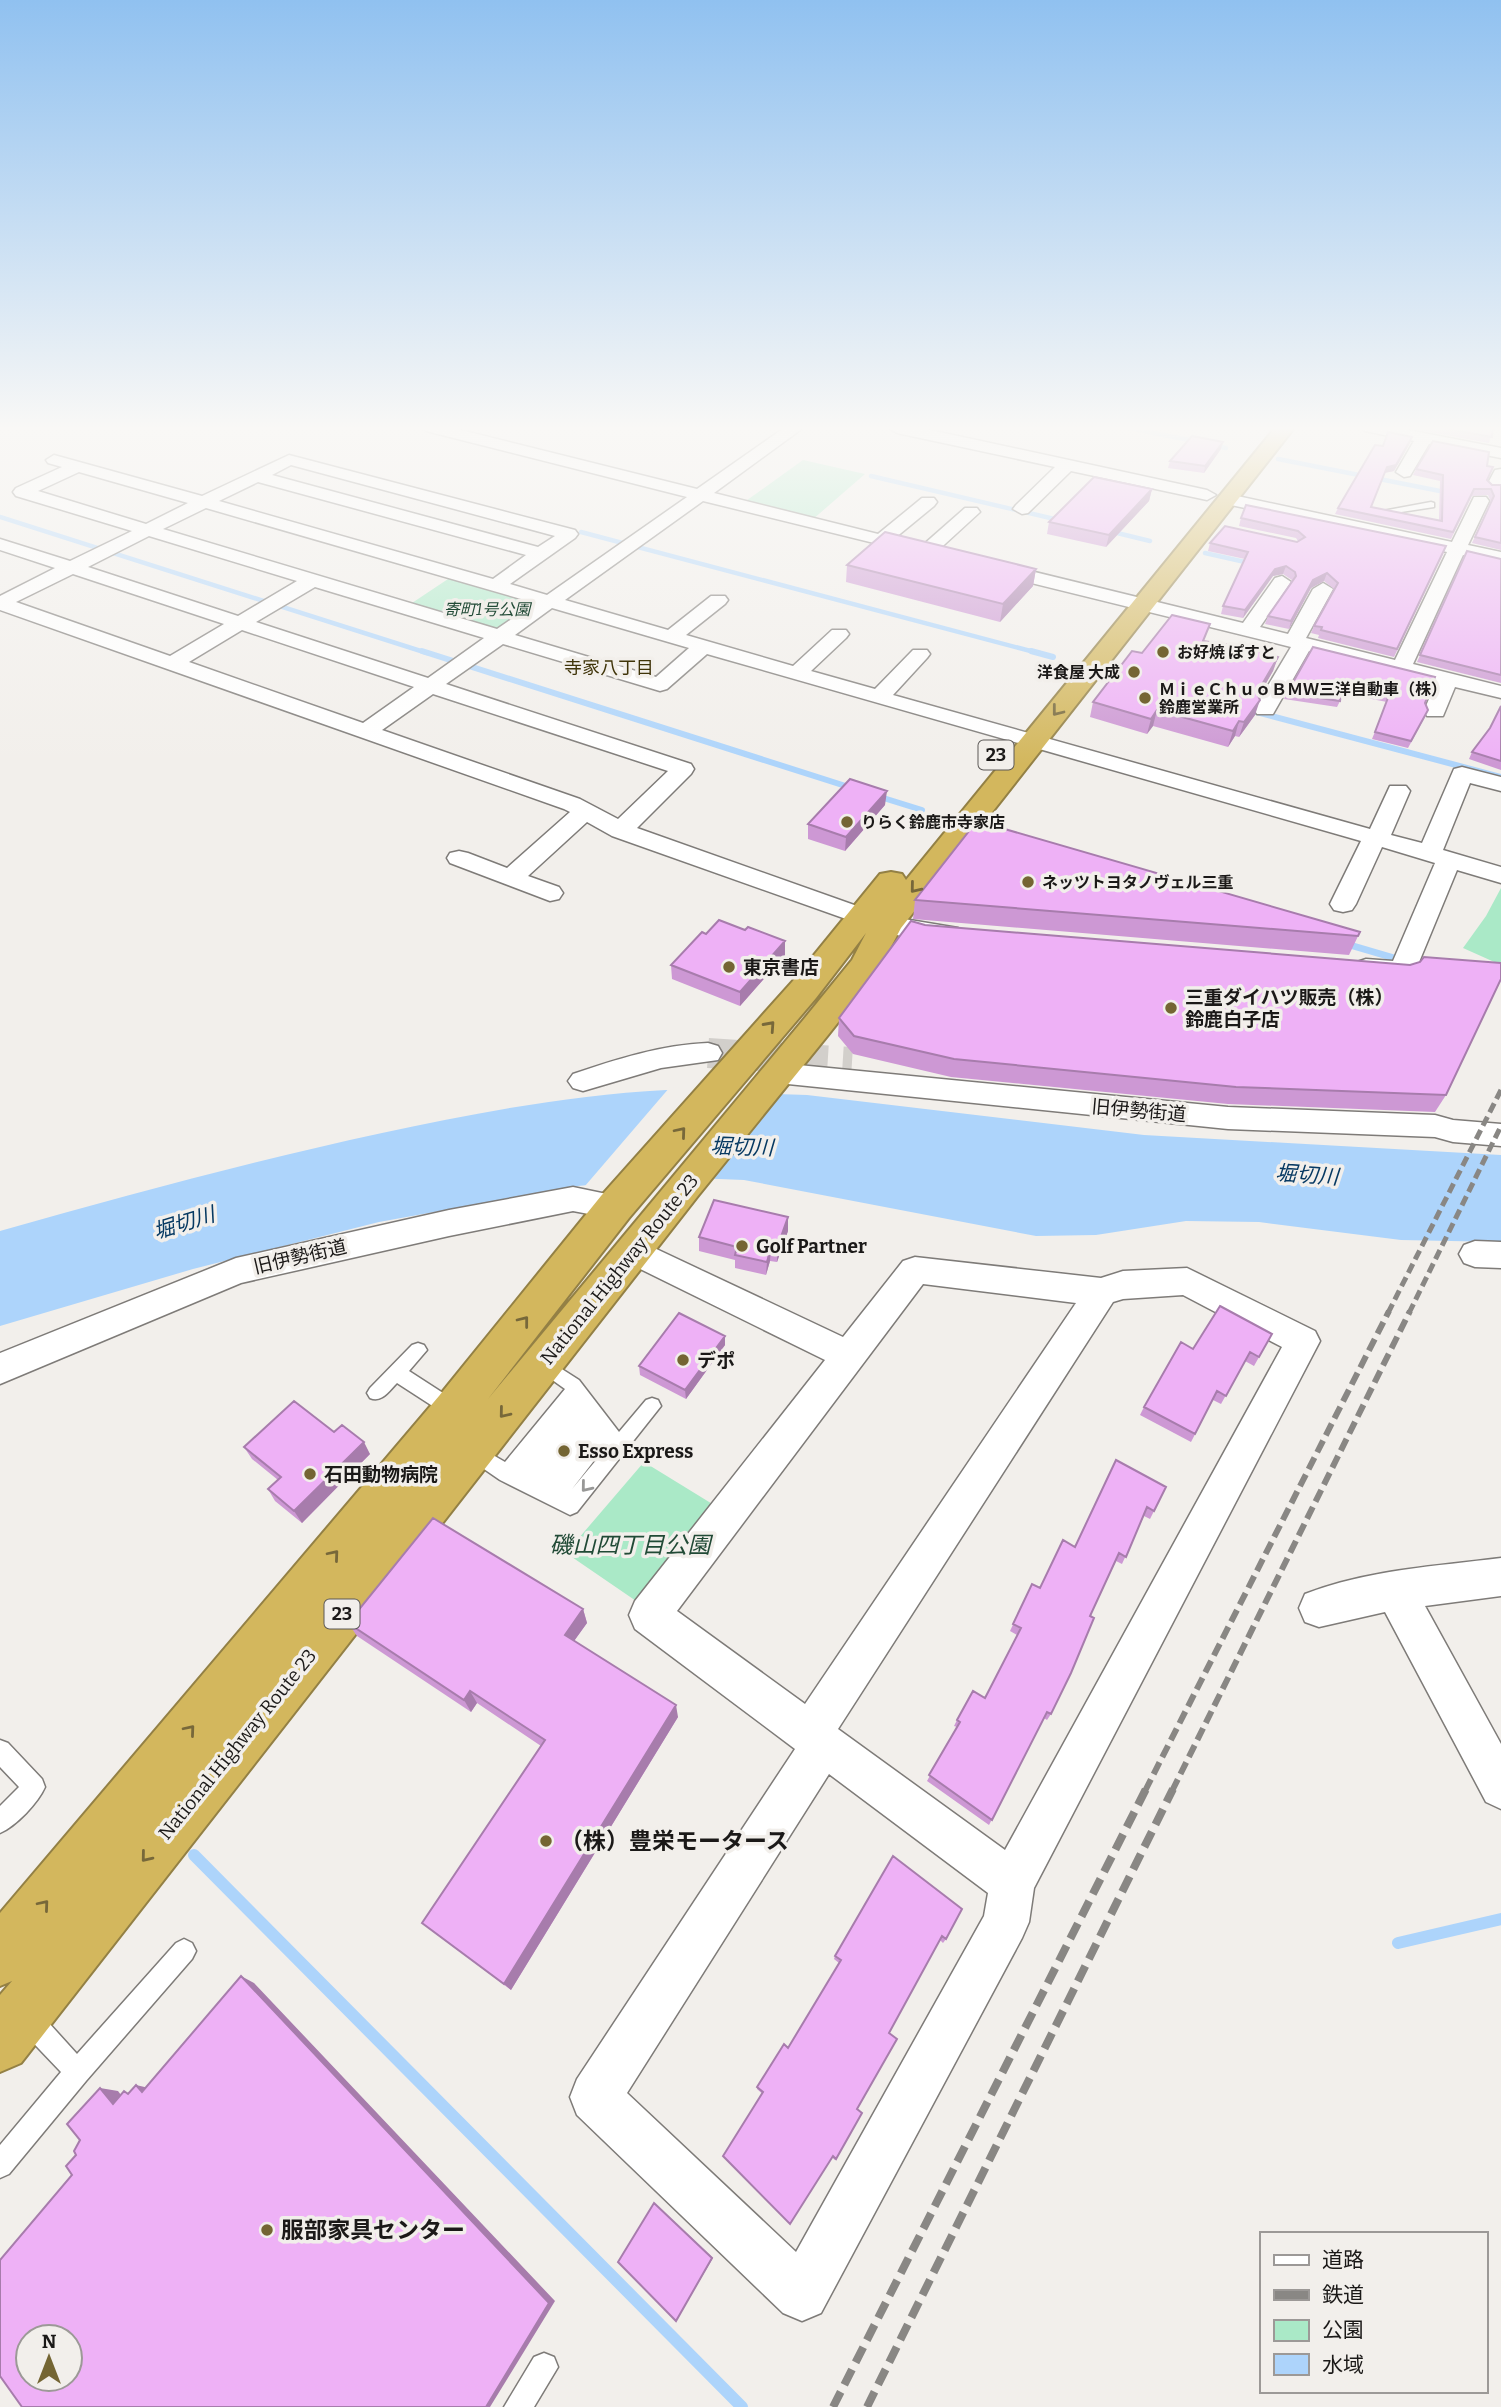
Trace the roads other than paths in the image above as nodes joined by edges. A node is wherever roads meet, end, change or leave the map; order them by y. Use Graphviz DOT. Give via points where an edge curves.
graph roads {
  1 [pos="127,540"];
  2 [pos="182,540"];
  3 [pos="334,540"];
  4 [pos="492,540"];
  5 [pos="560,540"];
  6 [pos="636,540"];
  7 [pos="884,540"];
  8 [pos="939,540"];
  9 [pos="1182,540"];
  10 [pos="1198,540"];
  11 [pos="1420,540"];
  12 [pos="1462,540"];
  13 [pos="0,544"];
  14 [pos="1458,549"];
  15 [pos="927,551"];
  16 [pos="542,554"];
  17 [pos="953,558"];
  18 [pos="1501,558"];
  19 [pos="979,564"];
  20 [pos="72,568"];
  21 [pos="313,580"];
  22 [pos="1282,582"];
  23 [pos="495,586"];
  24 [pos="1323,589"];
  25 [pos="719,600"];
  26 [pos="549,601"];
  27 [pos="1133,602"];
  28 [pos="0,603"];
  29 [pos="240,624"];
  30 [pos="1247,631"];
  31 [pos="839,634"];
  32 [pos="673,636"];
  33 [pos="499,637"];
  34 [pos="1299,643"];
  35 [pos="704,646"];
  36 [pos="920,654"];
  37 [pos="173,663"];
  38 [pos="1401,668"];
  39 [pos="798,672"];
  40 [pos="1448,679"];
  41 [pos="430,686"];
  42 [pos="1501,692"];
  43 [pos="880,696"];
  44 [pos="1265,709"];
  45 [pos="1435,711"];
  46 [pos="365,732"];
  47 [pos="1023,738"];
  48 [pos="1501,784"];
  49 [pos="1398,791"];
  50 [pos="584,811"];
  51 [pos="620,831"];
  52 [pos="1376,838"];
  53 [pos="1440,856"];
  54 [pos="459,858"];
  55 [pos="1501,876"];
  56 [pos="510,878"];
  57 [pos="550,893"];
  58 [pos="1343,904"];
  59 [pos="874,920"];
  60 [pos="978,937"];
  61 [pos="1346,967"];
  62 [pos="852,1062"];
  63 [pos="717,1065"];
  64 [pos="774,1077"];
  65 [pos="583,1081"];
  66 [pos="963,1091"];
  67 [pos="1501,1135"];
  68 [pos="626,1196"];
  69 [pos="633,1251"];
  70 [pos="1101,1292"];
  71 [pos="418,1350"];
  72 [pos="849,1356"];
  73 [pos="0,1369"];
  74 [pos="397,1373"];
  75 [pos="376,1393"];
  76 [pos="581,1400"];
  77 [pos="652,1406"];
  78 [pos="619,1446"];
  79 [pos="508,1467"];
  80 [pos="1501,1577"];
  81 [pos="1395,1591"];
  82 [pos="1319,1608"];
  83 [pos="816,1740"];
  84 [pos="0,1751"];
  85 [pos="1501,1787"];
  86 [pos="162,1800"];
  87 [pos="0,1822"];
  88 [pos="1012,1883"];
  89 [pos="3,1947"];
  90 [pos="184,1951"];
  91 [pos="11,2027"];
  92 [pos="78,2072"];
  93 [pos="0,2165"];
  94 [pos="544,2367"];
  95 [pos="518,2407"];
  1 -- 20 [label="street"];
  2 -- 21 [label="street"];
  3 -- 23 [label="street"];
  4 -- 16 [label="street"];
  5 -- 16 [label="street"];
  6 -- 26 [label="street"];
  7 -- 15 [label="street"];
  8 -- 15 [label="street"];
  9 -- 27 [label="highway, National Highway Route 23 / 23"];
  10 -- 27 [label="highway, National Highway Route 23 / 23"];
  11 -- 14 [label="street"];
  12 -- 14 [label="street"];
  13 -- 20 [label="street"];
  14 -- 18 [label="street"];
  14 -- 38 [label="street"];
  15 -- 17 [label="street"];
  16 -- 23 [label="street"];
  19 -- 27 [label="street"];
  20 -- 28 [label="street"];
  20 -- 29 [label="street"];
  21 -- 29 [label="street"];
  21 -- 33 [label="street"];
  22 -- 30 [label="street"];
  23 -- 26 [label="street"];
  24 -- 34 [label="street"];
  25 -- 32 [label="street"];
  26 -- 32 [label="street"];
  26 -- 33 [label="street"];
  27 -- 30 [label="street"];
  27 -- 47 [label="highway, National Highway Route 23 / 23"];
  28 -- 37 [label="street"];
  29 -- 37 [label="street"];
  29 -- 41 [label="street"];
  30 -- 34 [label="street"];
  31 -- 39 [label="street"];
  32 -- 35 [label="street"];
  33 -- 35 [label="street" via="660,685"];
  33 -- 41 [label="street"];
  34 -- 38 [label="street"];
  34 -- 44 [label="street"];
  35 -- 39 [label="street"];
  36 -- 43 [label="street"];
  37 -- 46 [label="street"];
  38 -- 40 [label="street"];
  39 -- 43 [label="street"];
  40 -- 42 [label="street"];
  40 -- 45 [label="street"];
  41 -- 46 [label="street"];
  41 -- 51 [label="street" via="684,769"];
  43 -- 47 [label="street"];
  46 -- 50 [label="street"];
  47 -- 52 [label="street"];
  47 -- 59 [label="highway, National Highway Route 23 / 23"];
  48 -- 53 [label="street" via="1462,774"];
  49 -- 52 [label="street"];
  50 -- 51 [label="street"];
  50 -- 56 [label="street"];
  51 -- 59 [label="street"];
  52 -- 53 [label="street"];
  52 -- 58 [label="street"];
  53 -- 55 [label="street"];
  53 -- 61 [label="street" via="1401,971"];
  54 -- 56 [label="street"];
  56 -- 57 [label="street"];
  59 -- 60 [label="street" via="923,932"];
  63 -- 59 [label="highway, National Highway Route 23 / 23, one-way" via="804,990"];
  59 -- 64 [label="highway, National Highway Route 23 / 23" via="865,965"];
  62 -- 66 [label="street" via="886,1066"];
  63 -- 65 [label="street" via="656,1058"];
  68 -- 63 [label="highway, National Highway Route 23 / 23, one-way"];
  64 -- 66 [label="street, 旧伊勢街道"];
  64 -- 69 [label="highway, National Highway Route 23 / 23"];
  66 -- 67 [label="street, 旧伊勢街道" via="1125,1110 1435,1126"];
  68 -- 73 [label="street, 旧伊勢街道" via="573,1199 236,1271"];
  79 -- 68 [label="highway, National Highway Route 23 / 23, one-way"];
  69 -- 72 [label="street"];
  69 -- 76 [label="highway, National Highway Route 23 / 23"];
  70 -- 72 [label="street" via="915,1270"];
  70 -- 83 [label="street"];
  70 -- 88 [label="street" via="1123,1285 1187,1280 1303,1341"];
  71 -- 74 [label="lane"];
  72 -- 83 [label="street" via="649,1615"];
  74 -- 75 [label="lane"];
  74 -- 79 [label="lane"];
  76 -- 78 [label="lane"];
  76 -- 79 [label="highway, National Highway Route 23 / 23, one-way"];
  76 -- 79 [label="lane"];
  77 -- 78 [label="lane"];
  78 -- 79 [label="lane, one-way" via="570,1506"];
  79 -- 86 [label="highway, National Highway Route 23 / 23"];
  80 -- 81 [label="street"];
  81 -- 82 [label="street"];
  81 -- 85 [label="street"];
  83 -- 88 [label="street"];
  83 -- 88 [label="street" via="595,2097 802,2294 1006,1922"];
  84 -- 87 [label="lane" via="34,1787"];
  89 -- 86 [label="highway, National Highway Route 23 / 23, one-way"];
  86 -- 91 [label="highway, National Highway Route 23 / 23, one-way"];
  90 -- 92 [label="lane"];
  91 -- 92 [label="lane"];
  92 -- 93 [label="lane"];
  94 -- 95 [label="lane"];
}
